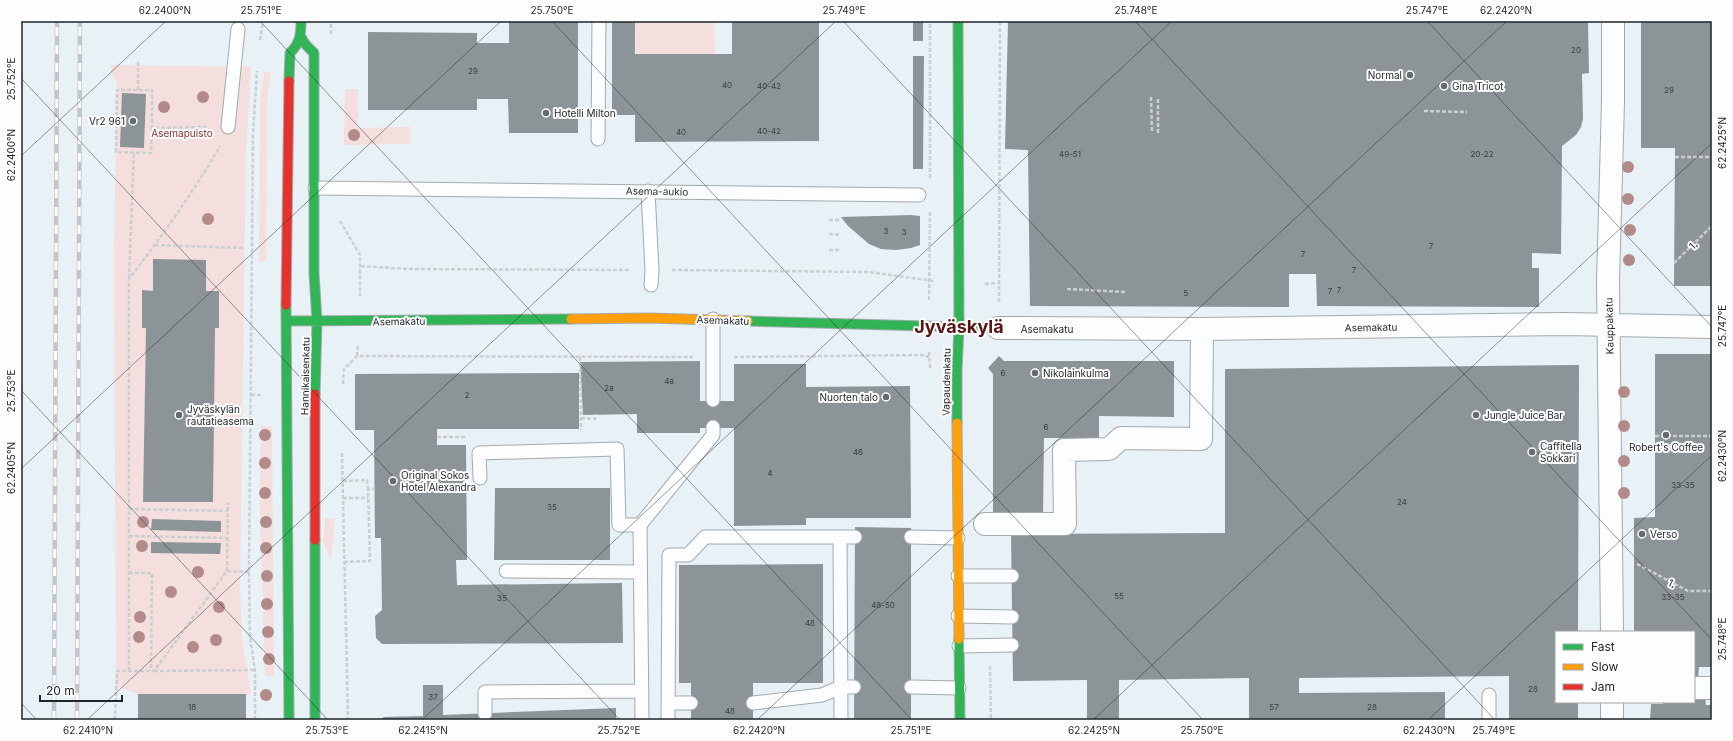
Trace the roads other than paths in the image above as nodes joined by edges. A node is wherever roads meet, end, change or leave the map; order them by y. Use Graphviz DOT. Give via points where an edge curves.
graph roads {
  1 [pos="301,21"];
  2 [pos="599,21"];
  3 [pos="958,21"];
  4 [pos="1613,21"];
  5 [pos="238,29"];
  6 [pos="301,37"];
  7 [pos="228,127"];
  8 [pos="598,139"];
  9 [pos="314,188"];
  10 [pos="648,191"];
  11 [pos="919,195"];
  12 [pos="651,285"];
  13 [pos="713,319"];
  14 [pos="286,321"];
  15 [pos="318,321"];
  16 [pos="1609,326"];
  17 [pos="959,327"];
  18 [pos="1712,327"];
  19 [pos="998,328"];
  20 [pos="1202,329"];
  21 [pos="713,400"];
  22 [pos="713,428"];
  23 [pos="480,478"];
  24 [pos="985,524"];
  25 [pos="640,525"];
  26 [pos="840,537"];
  27 [pos="855,537"];
  28 [pos="911,537"];
  29 [pos="958,538"];
  30 [pos="506,572"];
  31 [pos="640,572"];
  32 [pos="958,576"];
  33 [pos="1012,576"];
  34 [pos="958,616"];
  35 [pos="1012,617"];
  36 [pos="1612,631"];
  37 [pos="1012,645"];
  38 [pos="959,646"];
  39 [pos="848,687"];
  40 [pos="911,687"];
  41 [pos="959,688"];
  42 [pos="1695,688"];
  43 [pos="1712,688"];
  44 [pos="641,691"];
  45 [pos="1489,695"];
  46 [pos="753,702"];
  47 [pos="668,703"];
  48 [pos="691,703"];
  49 [pos="1612,703"];
  50 [pos="485,714"];
  51 [pos="289,720"];
  52 [pos="315,720"];
  53 [pos="642,720"];
  54 [pos="668,720"];
  55 [pos="841,720"];
  56 [pos="960,720"];
  57 [pos="1489,720"];
  58 [pos="1612,720"];
  1 -- 6 [label="street"];
  2 -- 8 [label="lane"];
  3 -- 17 [label="street, Vapaudenkatu"];
  4 -- 16 [label="street, Kauppakatu"];
  5 -- 7 [label="lane"];
  6 -- 9 [label="street, Hannikaisenkatu" via="314,53"];
  6 -- 14 [label="street, Hannikaisenkatu" via="299,44 290,53"];
  9 -- 10 [label="lane, Asema-aukio"];
  9 -- 15 [label="street, Hannikaisenkatu" via="314,273"];
  10 -- 11 [label="lane, Asema-aukio"];
  10 -- 12 [label="lane"];
  13 -- 15 [label="street, Asemakatu"];
  13 -- 17 [label="street, Asemakatu"];
  13 -- 21 [label="lane"];
  14 -- 15 [label="street, Asemakatu"];
  14 -- 51 [label="street, Hannikaisenkatu"];
  15 -- 52 [label="street, Hannikaisenkatu" via="315,395"];
  16 -- 18 [label="street, Asemakatu"];
  16 -- 20 [label="street, Asemakatu" via="1566,324"];
  16 -- 36 [label="street, Kauppakatu"];
  17 -- 19 [label="street, Asemakatu"];
  17 -- 29 [label="street, Vapaudenkatu" via="956,370"];
  19 -- 20 [label="street, Asemakatu"];
  20 -- 24 [label="street" via="1201,439 1121,438 1109,448 1064,450 1065,524"];
  22 -- 25 [label="lane" via="713,435"];
  23 -- 25 [label="lane" via="479,453 617,449 614,525"];
  25 -- 31 [label="lane"];
  26 -- 27 [label="lane"];
  26 -- 39 [label="lane"];
  26 -- 47 [label="lane" via="705,537 688,555 669,555"];
  28 -- 29 [label="lane"];
  29 -- 32 [label="street, Vapaudenkatu"];
  30 -- 31 [label="lane" via="596,566"];
  31 -- 44 [label="lane"];
  32 -- 33 [label="lane"];
  32 -- 34 [label="street, Vapaudenkatu"];
  34 -- 35 [label="lane"];
  34 -- 38 [label="street, Vapaudenkatu"];
  37 -- 38 [label="lane"];
  38 -- 41 [label="street, Vapaudenkatu"];
  39 -- 46 [label="lane" via="822,695"];
  39 -- 55 [label="lane"];
  40 -- 41 [label="lane"];
  41 -- 56 [label="street, Vapaudenkatu"];
  42 -- 43 [label="street"];
  44 -- 50 [label="lane" via="485,692"];
  44 -- 53 [label="lane"];
  45 -- 57 [label="lane"];
  47 -- 48 [label="lane"];
  47 -- 54 [label="lane"];
  49 -- 58 [label="street"];
}
